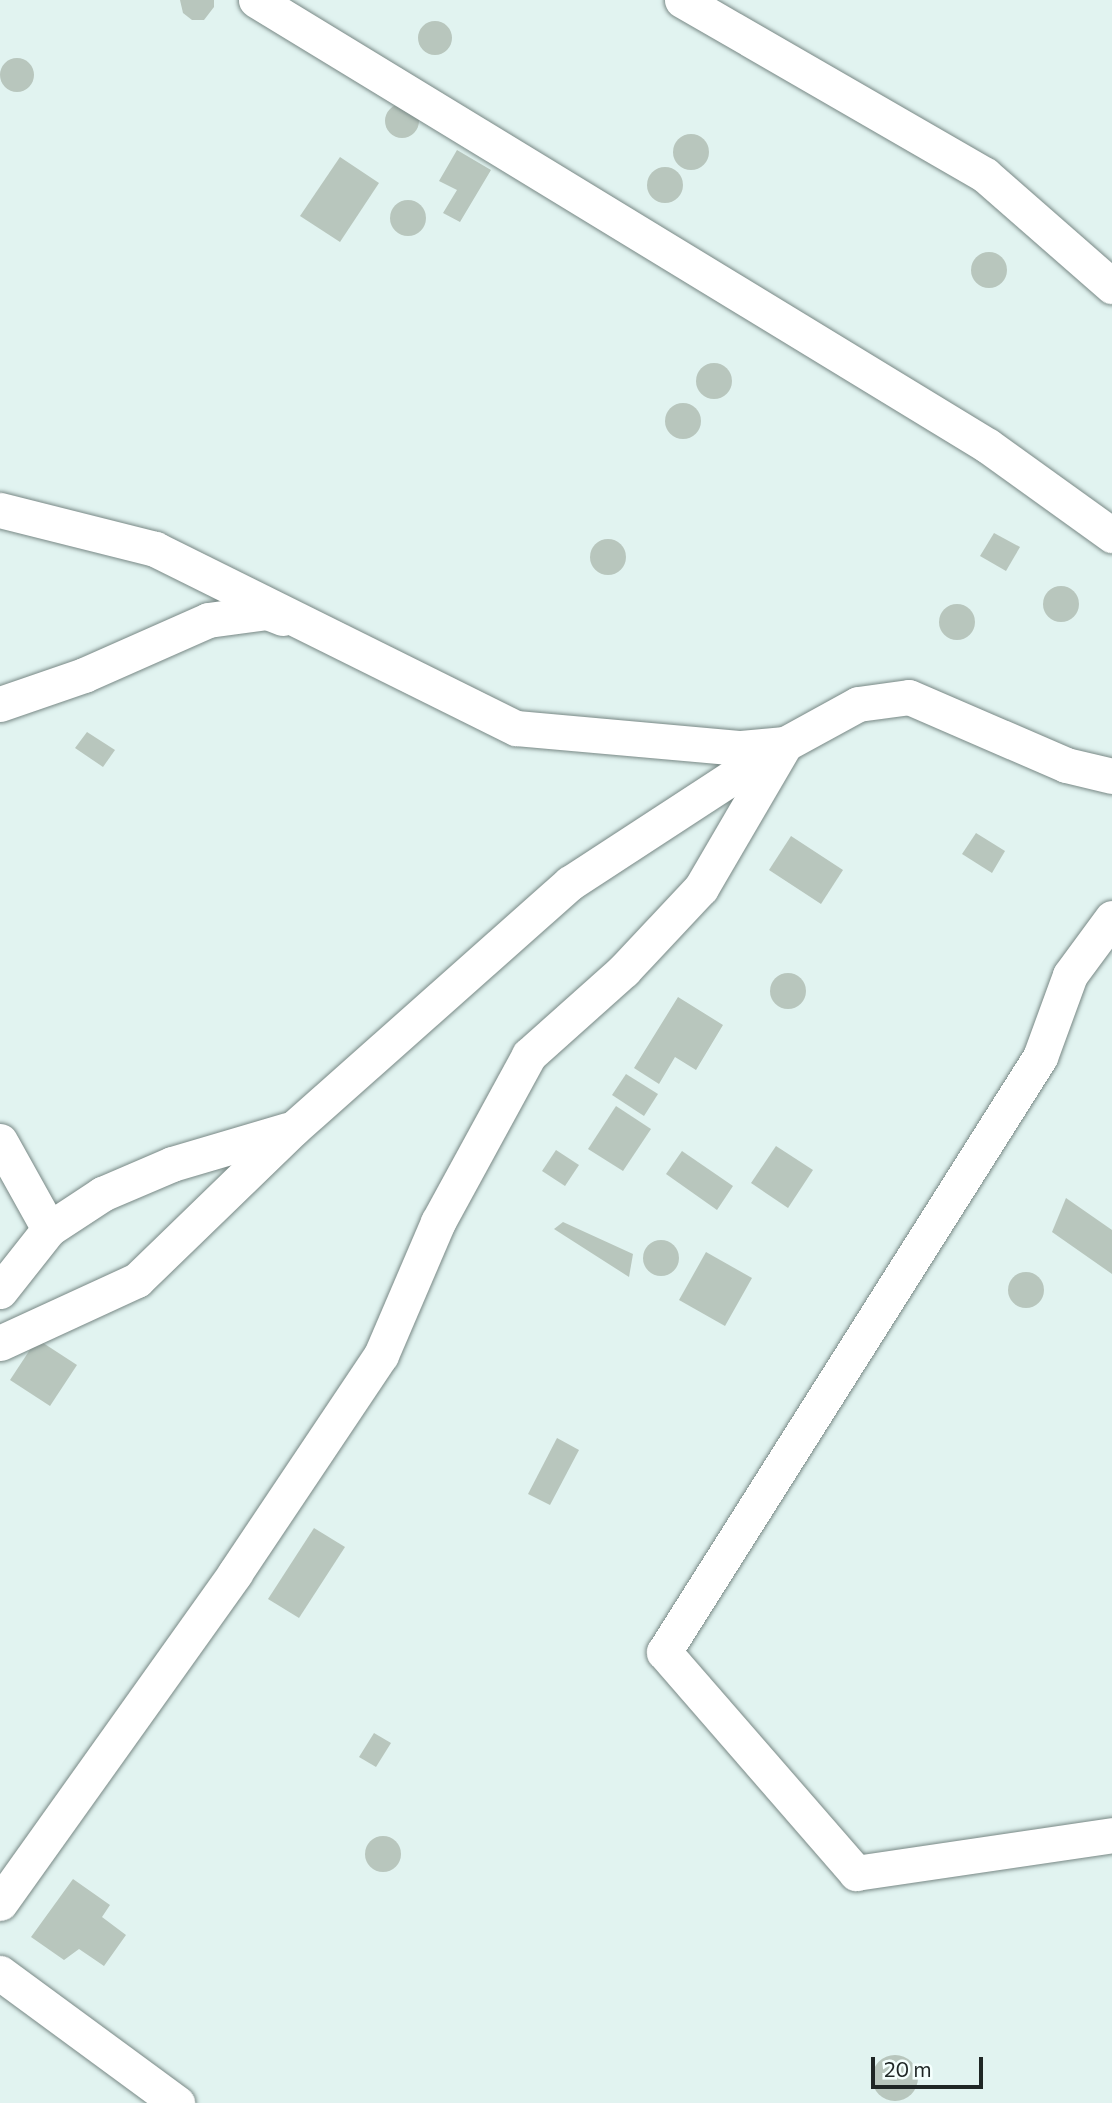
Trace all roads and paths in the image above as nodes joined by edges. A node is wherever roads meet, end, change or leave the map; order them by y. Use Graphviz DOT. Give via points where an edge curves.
graph roads {
  1 [pos="256,0"];
  2 [pos="682,0"];
  3 [pos="1112,286"];
  4 [pos="0,510"];
  5 [pos="1112,535"];
  6 [pos="343,640"];
  7 [pos="0,704"];
  8 [pos="785,744"];
  9 [pos="1112,776"];
  10 [pos="1112,918"];
  11 [pos="294,1128"];
  12 [pos="0,1141"];
  13 [pos="49,1229"];
  14 [pos="0,1291"];
  15 [pos="0,1343"];
  16 [pos="1112,1835"];
  17 [pos="0,1903"];
  18 [pos="0,1973"];
  19 [pos="177,2103"];
  1 -- 5 [label="street" via="988,446"];
  2 -- 3 [label="street" via="985,174"];
  4 -- 6 [label="street" via="155,549"];
  6 -- 7 [label="street" via="267,612 208,620 84,675"];
  6 -- 8 [label="street" via="516,728 741,748"];
  8 -- 9 [label="street" via="858,704 909,696 1066,765"];
  8 -- 11 [label="street" via="570,883"];
  8 -- 17 [label="street" via="701,888 624,970 529,1055 438,1222 381,1355 235,1573"];
  10 -- 16 [label="street" via="1070,975 1040,1056 664,1652 856,1873"];
  11 -- 13 [label="street" via="172,1164 102,1194"];
  11 -- 15 [label="street" via="137,1280"];
  12 -- 13 [label="street"];
  13 -- 14 [label="street"];
  18 -- 19 [label="street"];
}
